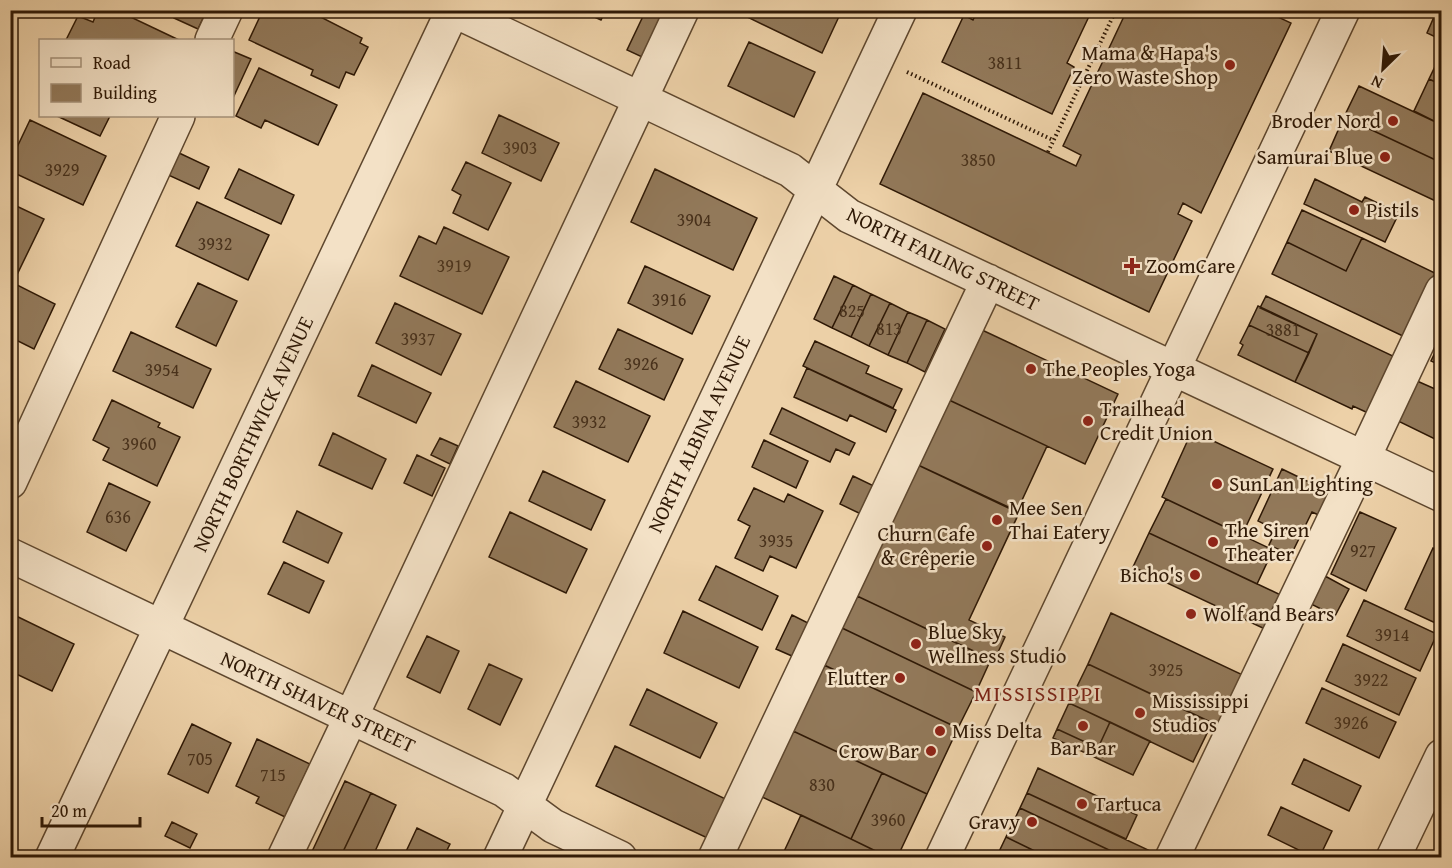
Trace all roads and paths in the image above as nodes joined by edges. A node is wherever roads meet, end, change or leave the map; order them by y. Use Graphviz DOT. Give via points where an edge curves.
graph roads {
  1 [pos="226,10"];
  2 [pos="682,10"];
  3 [pos="900,10"];
  4 [pos="1116,10"];
  5 [pos="1342,10"];
  6 [pos="453,11"];
  7 [pos="212,39"];
  8 [pos="877,58"];
  9 [pos="640,99"];
  10 [pos="178,117"];
  11 [pos="1053,140"];
  12 [pos="1048,152"];
  13 [pos="814,190"];
  14 [pos="988,281"];
  15 [pos="1442,291"];
  16 [pos="1173,369"];
  17 [pos="1363,459"];
  18 [pos="10,482"];
  19 [pos="1442,495"];
  20 [pos="10,555"];
  21 [pos="162,628"];
  22 [pos="351,717"];
  23 [pos="1442,756"];
  24 [pos="524,805"];
  25 [pos="52,858"];
  26 [pos="284,858"];
  27 [pos="500,858"];
  28 [pos="620,858"];
  29 [pos="715,858"];
  30 [pos="942,858"];
  31 [pos="1172,858"];
  32 [pos="1393,858"];
  1 -- 7 [label="street"];
  2 -- 9 [label="street"];
  3 -- 8 [label="street, NORTH ALBINA AVENUE"];
  4 -- 11 [label="path"];
  5 -- 16 [label="street"];
  6 -- 9 [label="street, NORTH FAILING STREET"];
  6 -- 21 [label="street, NORTH BORTHWICK AVENUE"];
  8 -- 11 [label="path"];
  8 -- 13 [label="street, NORTH ALBINA AVENUE"];
  9 -- 13 [label="street, NORTH FAILING STREET" via="790,170"];
  9 -- 22 [label="street"];
  10 -- 18 [label="street"];
  11 -- 12 [label="path"];
  13 -- 14 [label="street, NORTH FAILING STREET" via="849,216"];
  13 -- 24 [label="street, NORTH ALBINA AVENUE"];
  14 -- 16 [label="street, NORTH FAILING STREET"];
  14 -- 29 [label="street"];
  15 -- 17 [label="street"];
  16 -- 17 [label="street, NORTH FAILING STREET"];
  16 -- 30 [label="street"];
  17 -- 19 [label="street, NORTH FAILING STREET"];
  17 -- 31 [label="street"];
  20 -- 21 [label="street, NORTH SHAVER STREET"];
  21 -- 22 [label="street, NORTH SHAVER STREET"];
  21 -- 25 [label="street, NORTH BORTHWICK AVENUE"];
  22 -- 24 [label="street, NORTH SHAVER STREET" via="504,790"];
  22 -- 26 [label="street"];
  23 -- 32 [label="street"];
  24 -- 27 [label="street, NORTH ALBINA AVENUE"];
  24 -- 28 [label="street, NORTH SHAVER STREET" via="553,825"];
}
